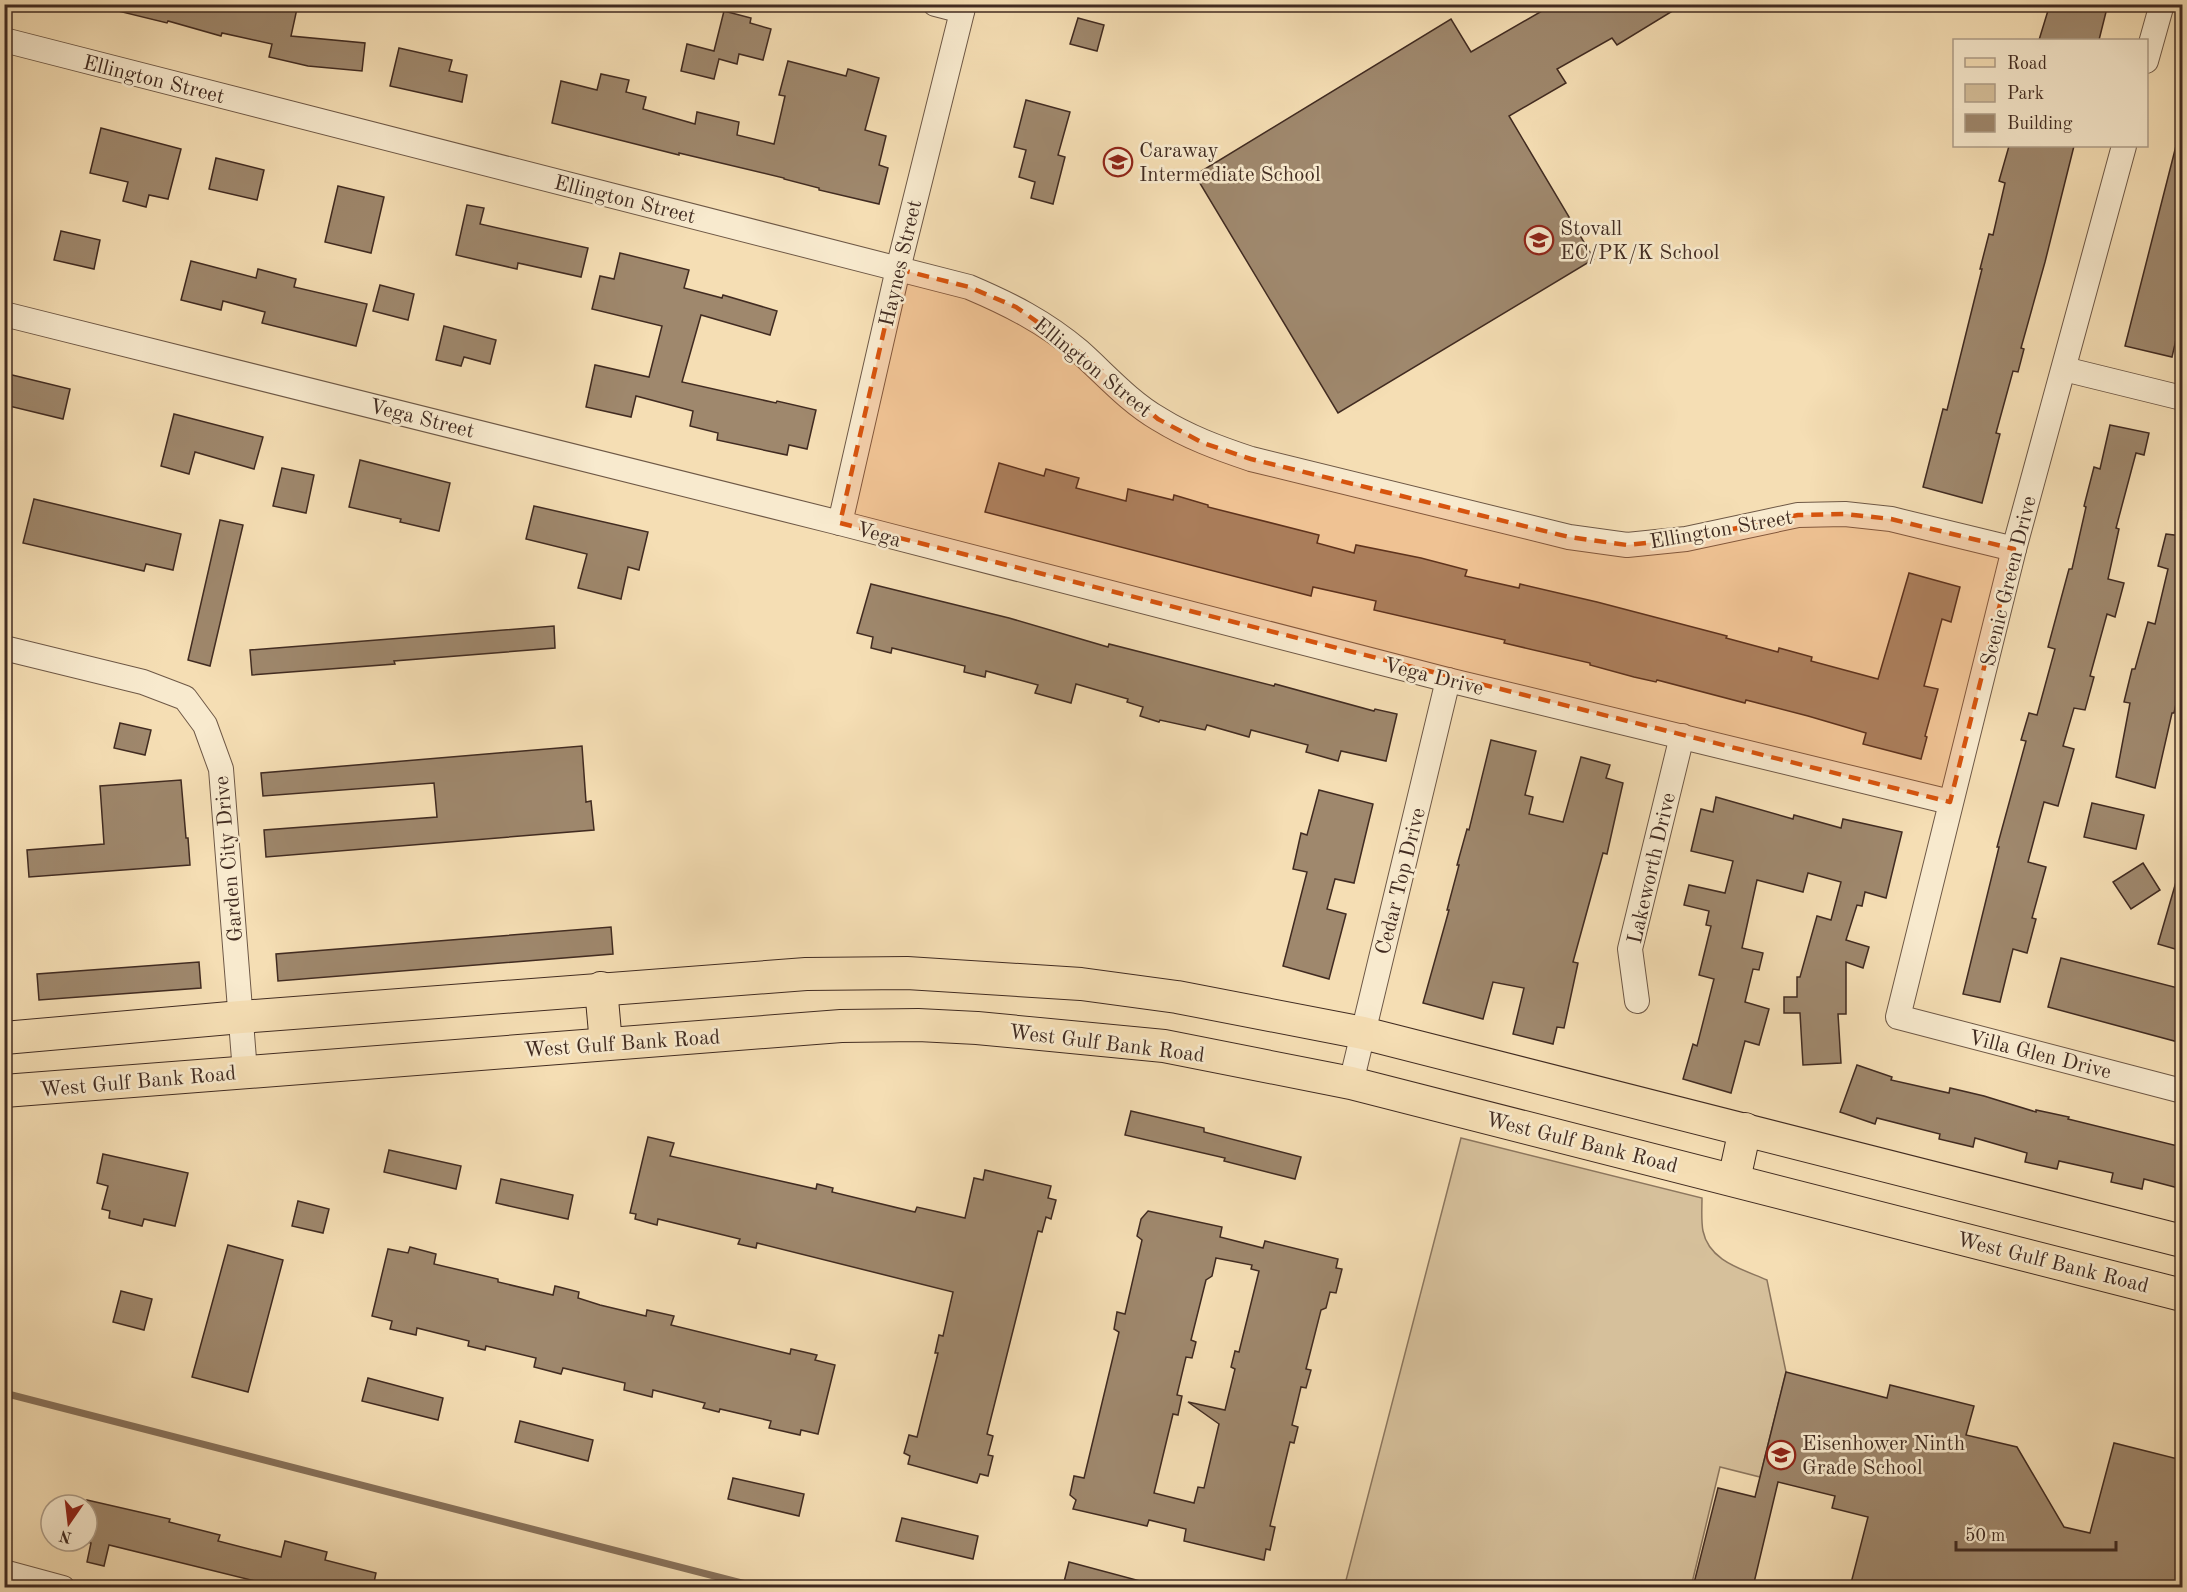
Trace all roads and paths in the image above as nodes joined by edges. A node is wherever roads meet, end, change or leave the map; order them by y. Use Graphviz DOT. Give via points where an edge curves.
graph roads {
  1 [pos="935,4"];
  2 [pos="2162,4"];
  3 [pos="963,8"];
  4 [pos="4,40"];
  5 [pos="2148,54"];
  6 [pos="2124,147"];
  7 [pos="898,269"];
  8 [pos="4,314"];
  9 [pos="2064,369"];
  10 [pos="2182,398"];
  11 [pos="840,523"];
  12 [pos="918,544"];
  13 [pos="2014,549"];
  14 [pos="4,648"];
  15 [pos="1448,680"];
  16 [pos="1682,736"];
  17 [pos="1950,802"];
  18 [pos="980,976"];
  19 [pos="601,988"];
  20 [pos="1637,1001"];
  21 [pos="241,1017"];
  22 [pos="1898,1017"];
  23 [pos="977,1028"];
  24 [pos="1363,1033"];
  25 [pos="4,1038"];
  26 [pos="606,1044"];
  27 [pos="245,1072"];
  28 [pos="1351,1083"];
  29 [pos="2182,1091"];
  30 [pos="4,1092"];
  31 [pos="1745,1129"];
  32 [pos="1734,1180"];
  33 [pos="2128,1227"];
  34 [pos="2182,1241"];
  35 [pos="2115,1277"];
  36 [pos="2182,1295"];
  37 [pos="4,1572"];
  38 [pos="60,1587"];
  1 -- 3 [label="street"];
  2 -- 5 [label="street"];
  3 -- 7 [label="street, Haynes Street"];
  4 -- 7 [label="street, Ellington Street"];
  6 -- 9 [label="street, Scenic Green Drive"];
  7 -- 11 [label="street, Haynes Street"];
  7 -- 13 [label="street, Ellington Street" via="969,286 1016,307 1069,343 1124,394 1158,419 1203,443 1262,461 1569,537 1627,545 1686,539 1798,515 1845,514 1891,519"];
  8 -- 11 [label="street, Vega Street"];
  9 -- 10 [label="street"];
  9 -- 13 [label="street, Scenic Green Drive"];
  11 -- 12 [label="street, Vega"];
  12 -- 15 [label="street, Vega Drive"];
  13 -- 17 [label="street, Scenic Green Drive"];
  14 -- 21 [label="street, Garden City Drive" via="143,682 185,698 205,725 221,769"];
  15 -- 16 [label="street, Vega Drive"];
  15 -- 24 [label="street, Cedar Top Drive"];
  16 -- 17 [label="street, Vega Drive"];
  16 -- 20 [label="street, Lakeworth Drive" via="1630,949"];
  17 -- 22 [label="street, Scenic Green Drive"];
  18 -- 19 [label="main road" via="806,974"];
  18 -- 23 [label="main road"];
  18 -- 24 [label="main road" via="1178,997"];
  19 -- 21 [label="main road"];
  19 -- 26 [label="main road"];
  21 -- 25 [label="main road"];
  21 -- 27 [label="street, Garden City Drive"];
  22 -- 29 [label="street, Villa Glen Drive"];
  23 -- 26 [label="main road, West Gulf Bank Road" via="841,1026"];
  23 -- 28 [label="main road, West Gulf Bank Road" via="1164,1046"];
  24 -- 28 [label="street, Cedar Top Drive"];
  24 -- 31 [label="main road"];
  26 -- 27 [label="main road, West Gulf Bank Road"];
  27 -- 30 [label="main road, West Gulf Bank Road"];
  28 -- 32 [label="main road, West Gulf Bank Road"];
  31 -- 32 [label="main road"];
  31 -- 33 [label="main road"];
  32 -- 35 [label="main road, West Gulf Bank Road"];
  33 -- 34 [label="main road"];
  33 -- 35 [label="main road"];
  35 -- 36 [label="main road, West Gulf Bank Road"];
  37 -- 38 [label="street"];
}
